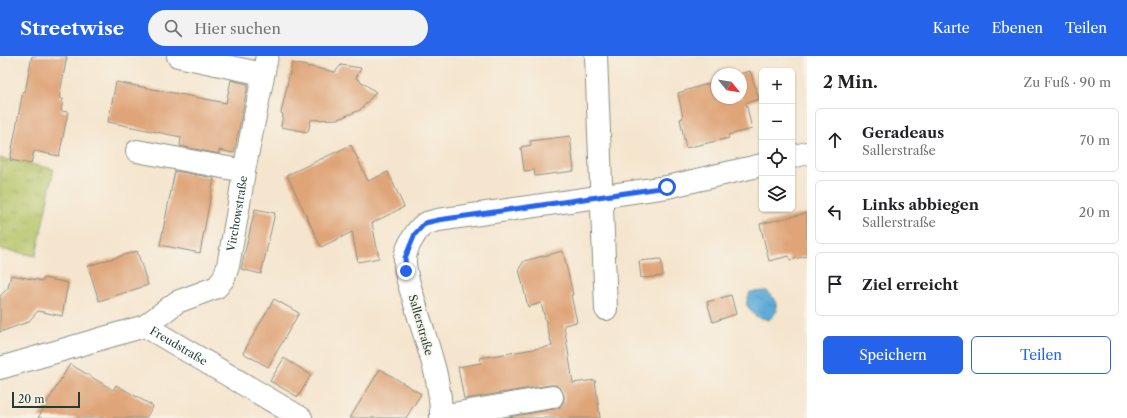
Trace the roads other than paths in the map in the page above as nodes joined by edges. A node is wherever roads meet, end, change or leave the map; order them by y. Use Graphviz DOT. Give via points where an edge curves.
graph roads {
  1 [pos="178,56"];
  2 [pos="596,56"];
  3 [pos="265,65"];
  4 [pos="138,151"];
  5 [pos="807,153"];
  6 [pos="795,156"];
  7 [pos="759,166"];
  8 [pos="244,171"];
  9 [pos="601,196"];
  10 [pos="606,309"];
  11 [pos="145,326"];
  12 [pos="0,368"];
  13 [pos="552,398"];
  14 [pos="441,417"];
  15 [pos="301,418"];
  1 -- 3 [label="street"];
  2 -- 9 [label="street"];
  3 -- 8 [label="street, Virchowstraße"];
  4 -- 8 [label="street"];
  5 -- 6 [label="street"];
  7 -- 9 [label="street, Sallerstraße" via="667,187"];
  8 -- 11 [label="street, Virchowstraße" via="224,278 217,287 177,302"];
  9 -- 10 [label="street"];
  9 -- 14 [label="street, Sallerstraße" via="438,220 425,223 415,234 405,258 406,271 436,373"];
  11 -- 12 [label="street, Freudstraße"];
  11 -- 15 [label="street, Freudstraße"];
  13 -- 14 [label="street"];
}
